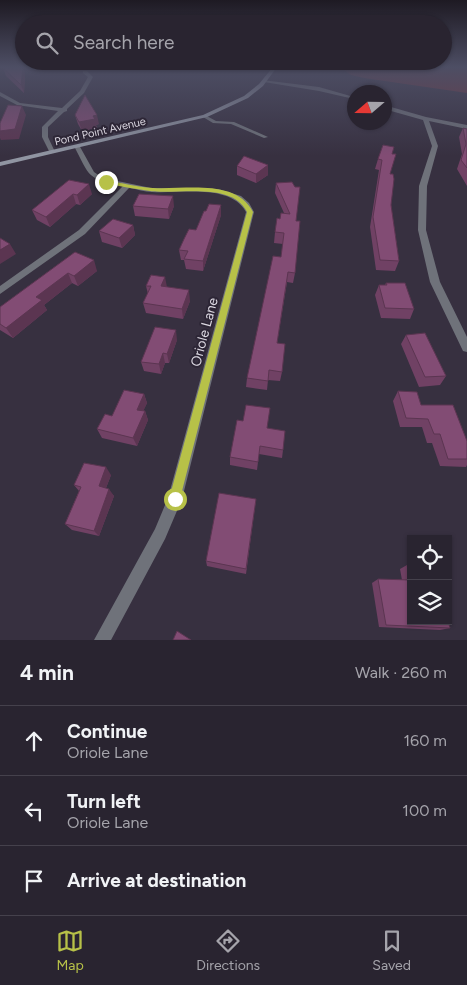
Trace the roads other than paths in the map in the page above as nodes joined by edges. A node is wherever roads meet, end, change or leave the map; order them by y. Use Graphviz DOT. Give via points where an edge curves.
graph roads {
  1 [pos="5,97"];
  2 [pos="78,97"];
  3 [pos="246,97"];
  4 [pos="392,109"];
  5 [pos="65,110"];
  6 [pos="205,116"];
  7 [pos="425,119"];
  8 [pos="467,127"];
  9 [pos="266,137"];
  10 [pos="78,146"];
  11 [pos="52,152"];
  12 [pos="0,164"];
  13 [pos="127,186"];
  14 [pos="0,291"];
  15 [pos="467,348"];
  16 [pos="102,640"];
  1 -- 5 [label="street" via="19,104"];
  2 -- 5 [label="street"];
  3 -- 6 [label="main road, Pond Point Avenue"];
  4 -- 7 [label="street"];
  5 -- 11 [label="street" via="44,127"];
  6 -- 9 [label="lane"];
  6 -- 10 [label="main road, Pond Point Avenue"];
  7 -- 8 [label="street"];
  7 -- 15 [label="street" via="435,146 423,186 424,237 435,282"];
  10 -- 11 [label="main road, Pond Point Avenue"];
  10 -- 13 [label="street, Oriole Lane" via="94,176"];
  11 -- 12 [label="main road, Pond Point Avenue"];
  13 -- 14 [label="street" via="82,232"];
  13 -- 16 [label="street, Oriole Lane" via="176,192 218,191 242,201 249,208 250,216 175,499 160,534"];
}
